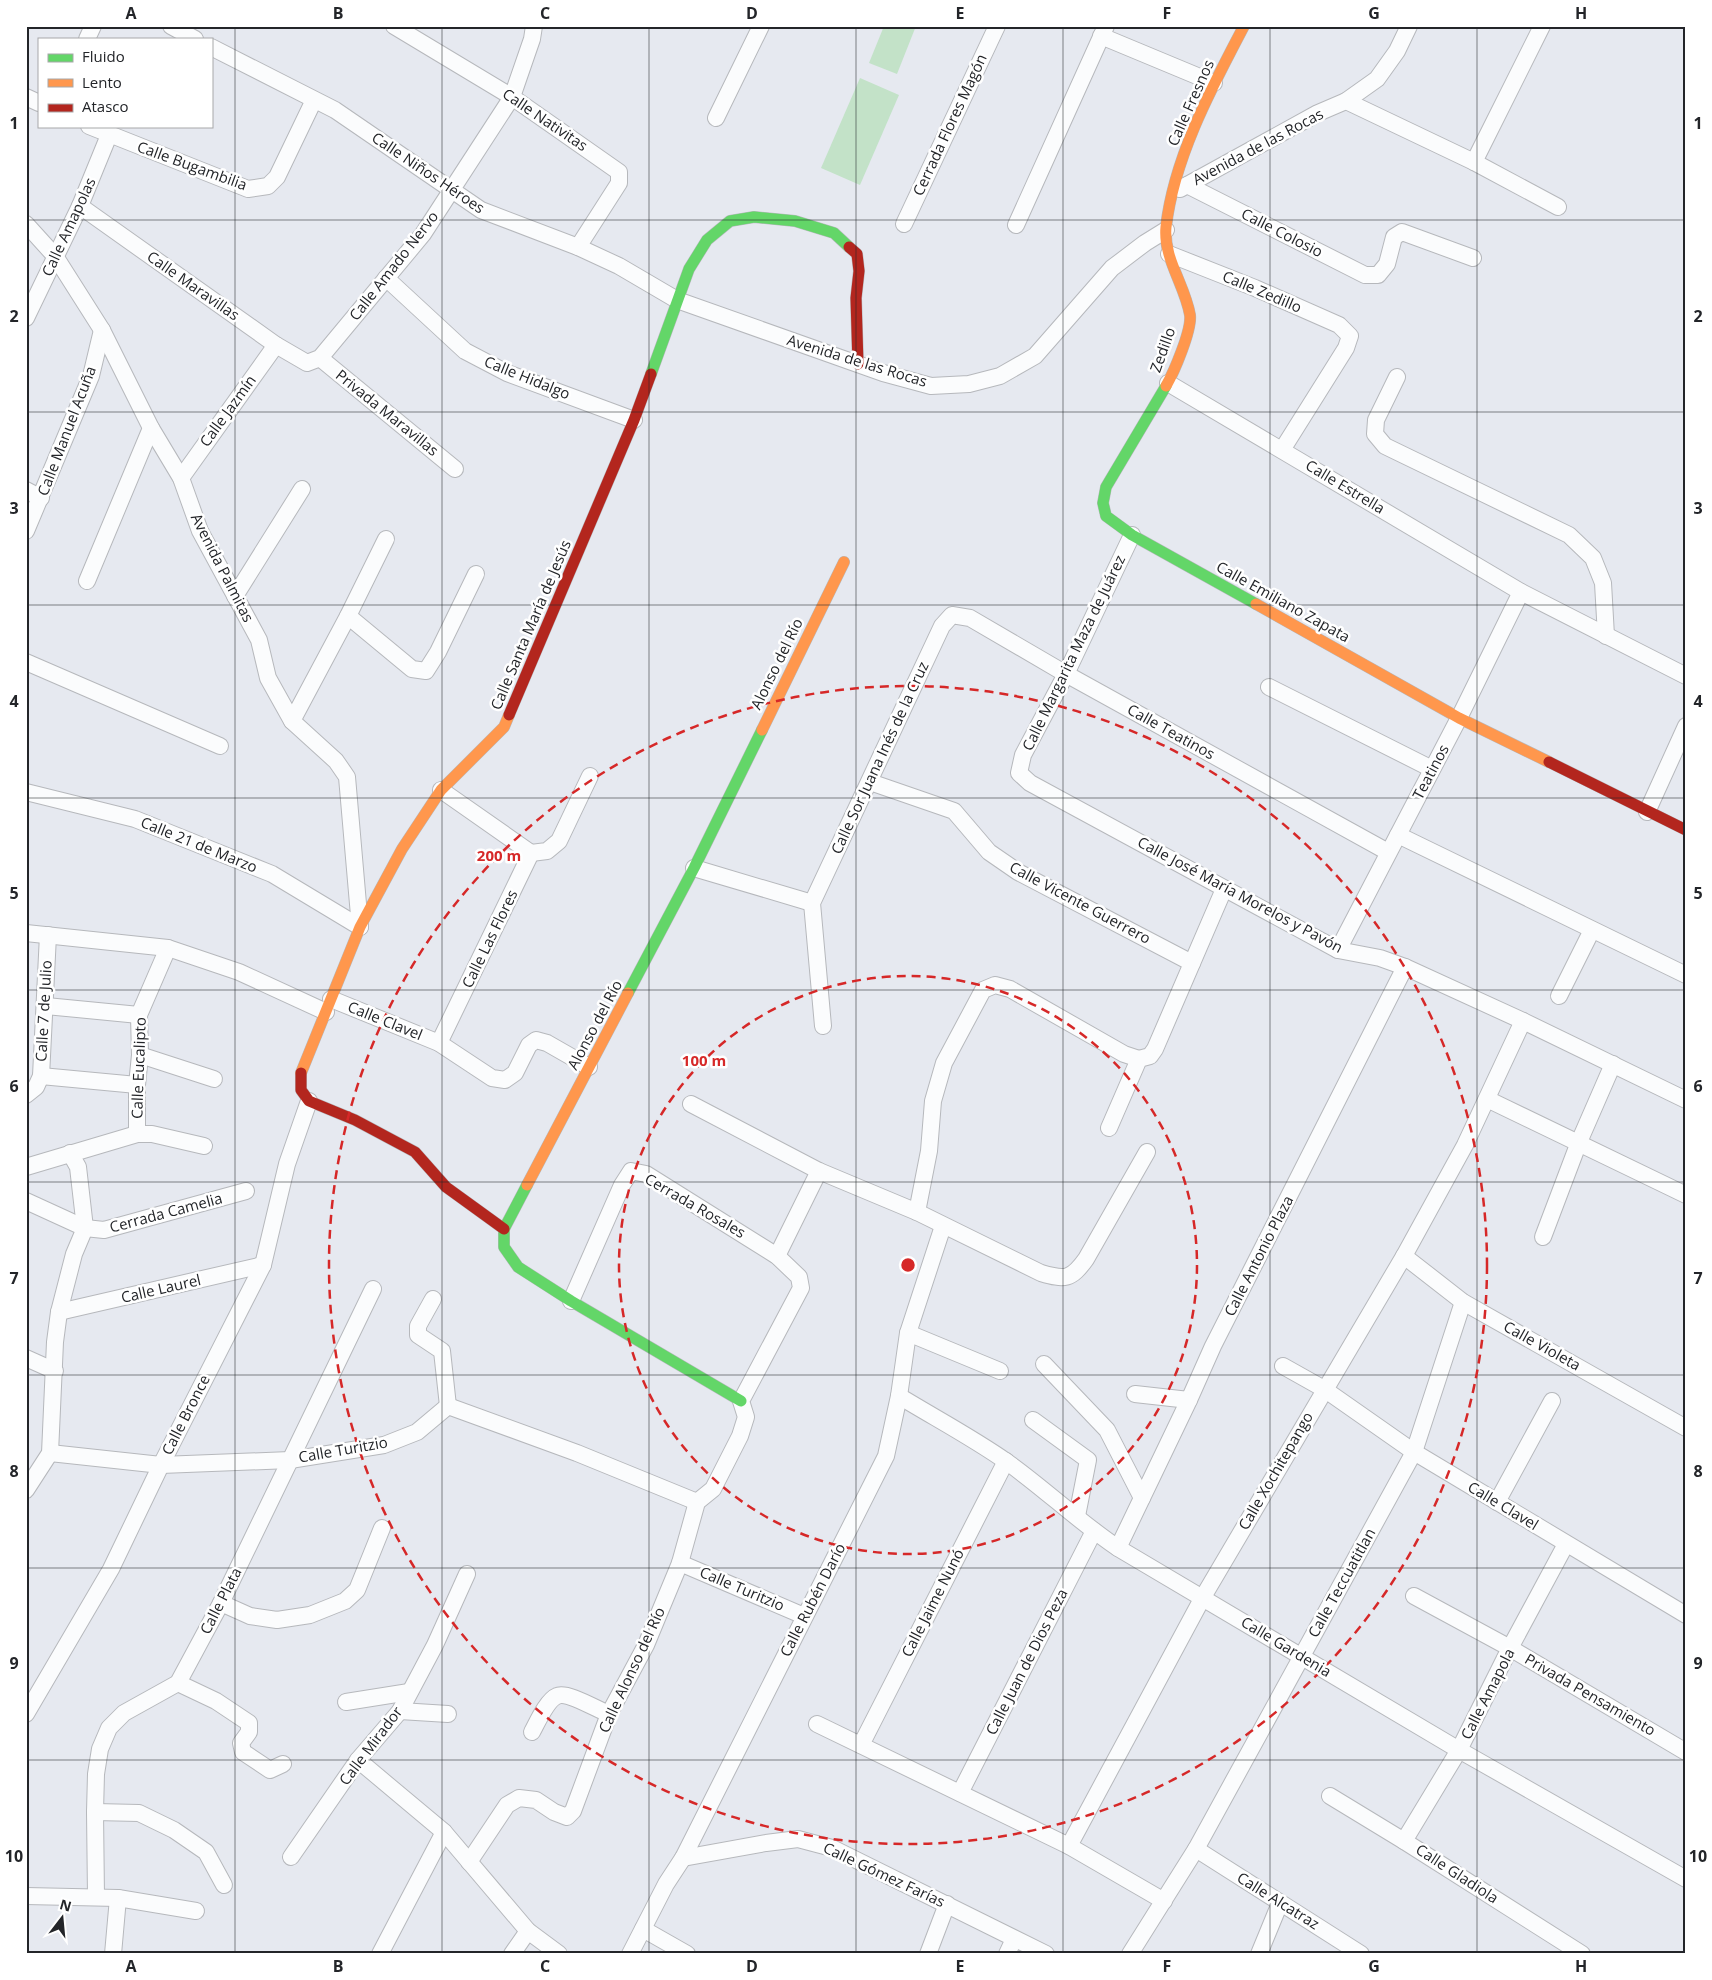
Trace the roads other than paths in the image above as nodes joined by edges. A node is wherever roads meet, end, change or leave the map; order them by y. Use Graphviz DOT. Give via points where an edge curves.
graph roads {
  1 [pos="93,26"];
  2 [pos="171,26"];
  3 [pos="394,26"];
  4 [pos="534,26"];
  5 [pos="761,26"];
  6 [pos="997,26"];
  7 [pos="1244,26"];
  8 [pos="1409,26"];
  9 [pos="1542,26"];
  10 [pos="1103,31"];
  11 [pos="87,38"];
  12 [pos="193,38"];
  13 [pos="212,48"];
  14 [pos="1214,83"];
  15 [pos="26,97"];
  16 [pos="512,98"];
  17 [pos="314,100"];
  18 [pos="1346,102"];
  19 [pos="38,103"];
  20 [pos="716,118"];
  21 [pos="92,128"];
  22 [pos="110,136"];
  23 [pos="1474,162"];
  24 [pos="1188,185"];
  25 [pos="451,190"];
  26 [pos="1171,194"];
  27 [pos="80,206"];
  28 [pos="1558,207"];
  29 [pos="26,224"];
  30 [pos="904,224"];
  31 [pos="1016,225"];
  32 [pos="1166,230"];
  33 [pos="578,247"];
  34 [pos="1169,254"];
  35 [pos="55,256"];
  36 [pos="1473,258"];
  37 [pos="386,278"];
  38 [pos="677,300"];
  39 [pos="26,318"];
  40 [pos="102,330"];
  41 [pos="276,344"];
  42 [pos="314,361"];
  43 [pos="858,364"];
  44 [pos="1397,377"];
  45 [pos="1168,383"];
  46 [pos="634,420"];
  47 [pos="151,428"];
  48 [pos="1282,450"];
  49 [pos="455,469"];
  50 [pos="181,478"];
  51 [pos="302,489"];
  52 [pos="34,494"];
  53 [pos="1103,503"];
  54 [pos="26,531"];
  55 [pos="1132,535"];
  56 [pos="386,539"];
  57 [pos="844,562"];
  58 [pos="476,574"];
  59 [pos="87,581"];
  60 [pos="1521,592"];
  61 [pos="235,596"];
  62 [pos="952,615"];
  63 [pos="348,616"];
  64 [pos="1606,636"];
  65 [pos="26,662"];
  66 [pos="1066,674"];
  67 [pos="1686,676"];
  68 [pos="1269,687"];
  69 [pos="1459,718"];
  70 [pos="292,721"];
  71 [pos="1686,726"];
  72 [pos="220,746"];
  73 [pos="1432,769"];
  74 [pos="1020,773"];
  75 [pos="590,776"];
  76 [pos="870,782"];
  77 [pos="441,790"];
  78 [pos="26,792"];
  79 [pos="1647,812"];
  80 [pos="1686,830"];
  81 [pos="1398,835"];
  82 [pos="1388,852"];
  83 [pos="532,853"];
  84 [pos="694,868"];
  85 [pos="1224,889"];
  86 [pos="812,903"];
  87 [pos="360,927"];
  88 [pos="1592,930"];
  89 [pos="26,933"];
  90 [pos="48,935"];
  91 [pos="168,948"];
  92 [pos="1338,950"];
  93 [pos="1192,963"];
  94 [pos="1405,967"];
  95 [pos="1686,975"];
  96 [pos="1559,996"];
  97 [pos="328,1005"];
  98 [pos="46,1006"];
  99 [pos="140,1015"];
  100 [pos="1523,1021"];
  101 [pos="823,1026"];
  102 [pos="439,1043"];
  103 [pos="140,1055"];
  104 [pos="1139,1058"];
  105 [pos="1613,1064"];
  106 [pos="589,1067"];
  107 [pos="214,1079"];
  108 [pos="137,1085"];
  109 [pos="34,1086"];
  110 [pos="1486,1099"];
  111 [pos="1686,1100"];
  112 [pos="309,1101"];
  113 [pos="691,1104"];
  114 [pos="1109,1128"];
  115 [pos="137,1134"];
  116 [pos="1579,1142"];
  117 [pos="204,1146"];
  118 [pos="1147,1152"];
  119 [pos="70,1153"];
  120 [pos="26,1167"];
  121 [pos="819,1171"];
  122 [pos="246,1191"];
  123 [pos="1686,1195"];
  124 [pos="26,1201"];
  125 [pos="917,1212"];
  126 [pos="943,1226"];
  127 [pos="85,1228"];
  128 [pos="504,1230"];
  129 [pos="1542,1237"];
  130 [pos="777,1256"];
  131 [pos="1404,1256"];
  132 [pos="263,1265"];
  133 [pos="372,1289"];
  134 [pos="433,1299"];
  135 [pos="571,1301"];
  136 [pos="1463,1302"];
  137 [pos="59,1312"];
  138 [pos="908,1334"];
  139 [pos="26,1358"];
  140 [pos="1044,1364"];
  141 [pos="1283,1366"];
  142 [pos="55,1371"];
  143 [pos="1000,1371"];
  144 [pos="1324,1390"];
  145 [pos="1135,1394"];
  146 [pos="899,1396"];
  147 [pos="1189,1400"];
  148 [pos="741,1401"];
  149 [pos="1552,1401"];
  150 [pos="448,1406"];
  151 [pos="1032,1420"];
  152 [pos="1686,1428"];
  153 [pos="50,1452"];
  154 [pos="1414,1452"];
  155 [pos="290,1460"];
  156 [pos="1006,1461"];
  157 [pos="161,1465"];
  158 [pos="26,1490"];
  159 [pos="1142,1498"];
  160 [pos="697,1502"];
  161 [pos="1497,1502"];
  162 [pos="1077,1516"];
  163 [pos="382,1528"];
  164 [pos="1094,1532"];
  165 [pos="1566,1544"];
  166 [pos="1118,1548"];
  167 [pos="680,1563"];
  168 [pos="467,1574"];
  169 [pos="1414,1596"];
  170 [pos="1203,1597"];
  171 [pos="221,1603"];
  172 [pos="1686,1614"];
  173 [pos="804,1616"];
  174 [pos="1510,1648"];
  175 [pos="1301,1655"];
  176 [pos="178,1683"];
  177 [pos="409,1692"];
  178 [pos="346,1702"];
  179 [pos="400,1711"];
  180 [pos="26,1714"];
  181 [pos="448,1714"];
  182 [pos="609,1714"];
  183 [pos="818,1724"];
  184 [pos="532,1732"];
  185 [pos="861,1745"];
  186 [pos="1459,1750"];
  187 [pos="1686,1752"];
  188 [pos="358,1760"];
  189 [pos="283,1764"];
  190 [pos="960,1794"];
  191 [pos="1330,1796"];
  192 [pos="95,1812"];
  193 [pos="444,1832"];
  194 [pos="1404,1840"];
  195 [pos="1069,1846"];
  196 [pos="1196,1849"];
  197 [pos="291,1857"];
  198 [pos="683,1858"];
  199 [pos="469,1862"];
  200 [pos="1686,1879"];
  201 [pos="224,1885"];
  202 [pos="26,1896"];
  203 [pos="96,1897"];
  204 [pos="118,1898"];
  205 [pos="1164,1901"];
  206 [pos="1280,1903"];
  207 [pos="947,1904"];
  208 [pos="196,1911"];
  209 [pos="643,1929"];
  210 [pos="528,1931"];
  211 [pos="1014,1939"];
  212 [pos="113,1954"];
  213 [pos="380,1954"];
  214 [pos="512,1954"];
  215 [pos="559,1954"];
  216 [pos="630,1954"];
  217 [pos="687,1954"];
  218 [pos="928,1954"];
  219 [pos="1007,1954"];
  220 [pos="1046,1954"];
  221 [pos="1130,1954"];
  222 [pos="1259,1954"];
  223 [pos="1361,1954"];
  224 [pos="1582,1954"];
  1 -- 11 [label="street"];
  2 -- 12 [label="street"];
  3 -- 16 [label="street, Calle Nativitas"];
  4 -- 16 [label="street, Calle Amado Nervo"];
  5 -- 20 [label="street"];
  6 -- 30 [label="street, Cerrada Flores Magón"];
  7 -- 14 [label="street, Calle Fresnos"];
  8 -- 18 [label="street, Avenida de las Rocas" via="1377,80"];
  9 -- 23 [label="street"];
  10 -- 14 [label="street"];
  10 -- 31 [label="street"];
  13 -- 17 [label="street, Calle Niños Héroes"];
  14 -- 26 [label="street, Calle Fresnos"];
  15 -- 19 [label="street"];
  16 -- 25 [label="street, Calle Amado Nervo"];
  16 -- 33 [label="street, Calle Nativitas" via="620,172 620,183"];
  17 -- 22 [label="street, Calle Bugambilia" via="277,177 268,186 248,189"];
  17 -- 25 [label="street, Calle Niños Héroes" via="335,110"];
  18 -- 23 [label="street"];
  18 -- 24 [label="street, Avenida de las Rocas" via="1318,113"];
  21 -- 22 [label="street, Calle Bugambilia"];
  22 -- 27 [label="street, Calle Amapolas"];
  23 -- 28 [label="street"];
  24 -- 26 [label="street, Avenida de las Rocas"];
  24 -- 36 [label="street, Calle Colosio" via="1365,275 1378,275 1387,264 1394,237 1402,232"];
  25 -- 33 [label="street, Calle Niños Héroes" via="481,210"];
  25 -- 37 [label="street, Calle Amado Nervo" via="423,234"];
  26 -- 32 [label="street, Zedillo"];
  27 -- 35 [label="street, Calle Amapolas"];
  27 -- 41 [label="street, Calle Maravillas"];
  29 -- 35 [label="street, Avenida Palmitas"];
  32 -- 34 [label="street, Zedillo"];
  32 -- 43 [label="street, Avenida de las Rocas" via="1112,268 1034,356 1000,376 969,384 930,386"];
  33 -- 38 [label="street, Calle Niños Héroes" via="619,266"];
  34 -- 45 [label="street, Zedillo" via="1190,316 1185,343"];
  34 -- 48 [label="street, Calle Zedillo" via="1339,325 1350,336 1346,348"];
  35 -- 39 [label="street, Calle Amapolas"];
  35 -- 40 [label="street, Avenida Palmitas"];
  37 -- 42 [label="street, Calle Amado Nervo"];
  37 -- 46 [label="street, Calle Hidalgo" via="465,351 506,373"];
  38 -- 43 [label="street, Avenida de las Rocas"];
  38 -- 43 [label="street, Calle Santa María de Jesús" via="689,269 708,240 730,221 754,217 795,221 834,232 857,254"];
  38 -- 46 [label="street, Calle Santa María de Jesús"];
  40 -- 47 [label="street, Avenida Palmitas"];
  40 -- 52 [label="street, Calle Manuel Acuña" via="91,376"];
  41 -- 42 [label="street, Calle Maravillas"];
  41 -- 50 [label="street, Calle Jazmín"];
  42 -- 49 [label="street, Privada Maravillas"];
  44 -- 64 [label="street" via="1376,420 1375,434 1385,446 1569,535 1593,558 1604,583"];
  45 -- 48 [label="street, Calle Estrella"];
  45 -- 53 [label="street, Zedillo" via="1106,487"];
  46 -- 77 [label="street, Calle Santa María de Jesús" via="504,727"];
  47 -- 50 [label="street, Avenida Palmitas"];
  47 -- 59 [label="street"];
  48 -- 60 [label="street, Calle Estrella"];
  50 -- 61 [label="street, Avenida Palmitas" via="200,532"];
  51 -- 61 [label="street"];
  52 -- 54 [label="street, Calle Manuel Acuña"];
  53 -- 55 [label="street, Calle Emiliano Zapata" via="1106,516"];
  55 -- 66 [label="street, Calle Margarita Maza de Juárez"];
  55 -- 69 [label="street, Calle Emiliano Zapata"];
  56 -- 63 [label="street"];
  57 -- 84 [label="street, Alonso del Río"];
  58 -- 63 [label="street" via="426,671 412,668"];
  60 -- 64 [label="street, Calle Estrella"];
  60 -- 69 [label="street, Teatinos"];
  61 -- 70 [label="street, Avenida Palmitas" via="259,640 268,678"];
  62 -- 66 [label="street, Calle Teatinos" via="970,618"];
  62 -- 76 [label="street, Calle Sor Juana Inés de la Cruz" via="942,626"];
  63 -- 70 [label="street"];
  64 -- 67 [label="street, Calle Estrella"];
  65 -- 72 [label="street"];
  66 -- 74 [label="street, Calle Margarita Maza de Juárez" via="1023,755"];
  66 -- 82 [label="street, Calle Teatinos"];
  68 -- 73 [label="street"];
  69 -- 73 [label="street, Teatinos"];
  69 -- 79 [label="street, Calle Emiliano Zapata"];
  70 -- 87 [label="street, Avenida Palmitas" via="336,762 347,777"];
  71 -- 79 [label="street"];
  73 -- 81 [label="street, Teatinos"];
  74 -- 85 [label="street, Calle José María Morelos y Pavón" via="1030,783"];
  75 -- 83 [label="street" via="559,841 547,851"];
  76 -- 86 [label="street, Calle Sor Juana Inés de la Cruz"];
  76 -- 93 [label="street, Calle Vicente Guerrero" via="954,810 989,852 1018,872"];
  77 -- 83 [label="street"];
  77 -- 87 [label="street, Calle Santa María de Jesús" via="402,849"];
  78 -- 87 [label="street, Calle 21 de Marzo" via="135,819 272,874"];
  79 -- 80 [label="street, Calle Emiliano Zapata"];
  81 -- 82 [label="street, Teatinos"];
  81 -- 88 [label="street"];
  82 -- 92 [label="street, Teatinos"];
  83 -- 102 [label="street, Calle Las Flores"];
  84 -- 86 [label="street"];
  84 -- 106 [label="street, Alonso del Río"];
  85 -- 92 [label="street, Calle José María Morelos y Pavón"];
  85 -- 93 [label="street"];
  86 -- 101 [label="street"];
  87 -- 97 [label="street, Calle Santa María de Jesús"];
  88 -- 95 [label="street"];
  88 -- 96 [label="street"];
  89 -- 90 [label="street, Calle Clavel"];
  90 -- 91 [label="street, Calle Clavel"];
  90 -- 98 [label="street, Calle 7 de Julio"];
  91 -- 97 [label="street, Calle Clavel"];
  91 -- 99 [label="street, Calle Eucalipto"];
  92 -- 94 [label="street, Calle José María Morelos y Pavón" via="1380,958"];
  93 -- 104 [label="street" via="1155,1049 1150,1056"];
  94 -- 100 [label="street, Calle José María Morelos y Pavón"];
  94 -- 147 [label="street, Calle Antonio Plaza" via="1213,1346"];
  97 -- 102 [label="street, Calle Clavel"];
  97 -- 112 [label="street, Calle Santa María de Jesús" via="301,1073 301,1090"];
  98 -- 99 [label="street"];
  98 -- 109 [label="street, Calle 7 de Julio"];
  99 -- 103 [label="street, Calle Eucalipto"];
  100 -- 105 [label="street, Calle José María Morelos y Pavón"];
  100 -- 110 [label="street, Calle Xochitepango"];
  102 -- 106 [label="street, Calle Clavel" via="492,1078 505,1080 515,1073 529,1045 536,1040 548,1043"];
  103 -- 107 [label="street"];
  103 -- 108 [label="street, Calle Eucalipto"];
  104 -- 114 [label="street"];
  104 -- 125 [label="street" via="1124,1054 1010,989 995,985 982,990 944,1063 934,1101 929,1151"];
  105 -- 111 [label="street, Calle José María Morelos y Pavón"];
  105 -- 116 [label="street"];
  106 -- 128 [label="street, Alonso del Río"];
  108 -- 109 [label="street"];
  108 -- 115 [label="street, Calle Eucalipto"];
  110 -- 116 [label="street"];
  110 -- 131 [label="street, Calle Xochitepango" via="1465,1145"];
  112 -- 128 [label="street" via="355,1120 415,1152 446,1187"];
  112 -- 132 [label="street, Calle Bronce" via="287,1164"];
  113 -- 121 [label="street"];
  115 -- 117 [label="street" via="152,1134"];
  115 -- 119 [label="street"];
  116 -- 123 [label="street"];
  116 -- 129 [label="street"];
  118 -- 126 [label="street" via="1086,1259 1067,1278 1041,1273"];
  119 -- 120 [label="street"];
  119 -- 127 [label="street" via="78,1167"];
  121 -- 125 [label="street"];
  121 -- 130 [label="street"];
  122 -- 127 [label="street, Cerrada Camelia" via="104,1230"];
  124 -- 127 [label="street"];
  125 -- 126 [label="street"];
  126 -- 138 [label="street, Calle Rubén Darío"];
  127 -- 137 [label="street" via="74,1254"];
  128 -- 135 [label="street" via="504,1247 518,1267"];
  130 -- 135 [label="street, Cerrada Rosales" via="646,1174 631,1172 622,1185"];
  130 -- 148 [label="street" via="799,1277 802,1288"];
  131 -- 136 [label="street, Calle Violeta"];
  131 -- 144 [label="street, Calle Xochitepango"];
  132 -- 137 [label="street, Calle Laurel"];
  132 -- 157 [label="street, Calle Bronce"];
  133 -- 155 [label="street, Calle Plata"];
  134 -- 150 [label="street" via="418,1326 418,1335 442,1352"];
  135 -- 148 [label="street"];
  136 -- 152 [label="street, Calle Violeta"];
  136 -- 154 [label="street, Calle Teccuatitlan"];
  137 -- 142 [label="street"];
  138 -- 143 [label="street"];
  138 -- 146 [label="street, Calle Rubén Darío"];
  139 -- 142 [label="street"];
  140 -- 159 [label="street" via="1107,1430"];
  141 -- 144 [label="street, Calle Clavel"];
  142 -- 153 [label="street"];
  144 -- 154 [label="street, Calle Clavel"];
  144 -- 170 [label="street, Calle Xochitepango"];
  145 -- 147 [label="street"];
  146 -- 156 [label="street, Calle Gardenia"];
  146 -- 173 [label="street, Calle Rubén Darío" via="886,1456"];
  147 -- 159 [label="street, Calle Antonio Plaza"];
  148 -- 160 [label="street, Calle Alonso del Río" via="746,1417 740,1436 712,1489"];
  149 -- 161 [label="street"];
  150 -- 155 [label="street, Calle Turitzio" via="416,1432 384,1445"];
  150 -- 160 [label="street" via="577,1453"];
  151 -- 162 [label="street" via="1088,1460"];
  153 -- 157 [label="street, Calle Turitzio"];
  153 -- 158 [label="street"];
  154 -- 161 [label="street, Calle Clavel"];
  154 -- 175 [label="street, Calle Teccuatitlan"];
  155 -- 157 [label="street, Calle Turitzio"];
  155 -- 171 [label="street, Calle Plata"];
  156 -- 162 [label="street, Calle Gardenia"];
  156 -- 185 [label="street, Calle Jaime Nunó"];
  157 -- 180 [label="street, Calle Bronce" via="111,1569"];
  159 -- 166 [label="street, Calle Antonio Plaza"];
  160 -- 167 [label="street, Calle Alonso del Río"];
  161 -- 165 [label="street, Calle Clavel"];
  162 -- 164 [label="street, Calle Gardenia"];
  163 -- 171 [label="street" via="356,1590 345,1602 310,1615 277,1620 250,1616"];
  164 -- 166 [label="street, Calle Gardenia"];
  164 -- 190 [label="street, Calle Juan de Dios Peza"];
  165 -- 172 [label="street, Calle Clavel"];
  165 -- 174 [label="street, Calle Amapola"];
  166 -- 170 [label="street, Calle Gardenia"];
  167 -- 173 [label="street, Calle Turitzio"];
  167 -- 182 [label="street, Calle Alonso del Río" via="646,1645"];
  168 -- 177 [label="street, Calle Mirador" via="435,1645"];
  169 -- 174 [label="street, Privada Pensamiento"];
  170 -- 175 [label="street, Calle Gardenia"];
  170 -- 195 [label="street, Calle Xochitepango"];
  171 -- 176 [label="street, Calle Plata"];
  173 -- 198 [label="street, Calle Rubén Darío"];
  174 -- 186 [label="street, Calle Amapola"];
  174 -- 187 [label="street, Privada Pensamiento"];
  175 -- 186 [label="street, Calle Gardenia"];
  175 -- 196 [label="street, Calle Teccuatitlan"];
  176 -- 189 [label="street" via="216,1701 249,1723 249,1732 241,1743 243,1752 270,1770"];
  176 -- 192 [label="street" via="124,1712 109,1728 100,1749"];
  177 -- 178 [label="street"];
  177 -- 179 [label="street, Calle Mirador"];
  179 -- 181 [label="street"];
  179 -- 188 [label="street, Calle Mirador"];
  182 -- 184 [label="street" via="566,1695 557,1696 549,1702"];
  182 -- 199 [label="street, Calle Alonso del Río" via="567,1817 536,1800 519,1798 508,1805"];
  183 -- 185 [label="street"];
  185 -- 190 [label="street"];
  186 -- 194 [label="street, Calle Amapola"];
  186 -- 200 [label="street, Calle Gardenia"];
  188 -- 193 [label="street"];
  188 -- 197 [label="street, Calle Mirador"];
  190 -- 195 [label="street"];
  191 -- 194 [label="street, Calle Gladiola"];
  192 -- 201 [label="street" via="139,1813 174,1830 206,1852"];
  192 -- 203 [label="street"];
  193 -- 199 [label="street"];
  193 -- 213 [label="street"];
  194 -- 224 [label="street, Calle Gladiola"];
  195 -- 205 [label="street"];
  196 -- 205 [label="street, Calle Teccuatitlan"];
  196 -- 206 [label="street, Calle Alcatraz"];
  198 -- 207 [label="street, Calle Gómez Farías" via="798,1839 832,1848"];
  198 -- 209 [label="street, Calle Rubén Darío"];
  199 -- 210 [label="street"];
  202 -- 203 [label="street"];
  203 -- 204 [label="street"];
  204 -- 208 [label="street"];
  204 -- 212 [label="street"];
  205 -- 221 [label="street, Calle Teccuatitlan"];
  206 -- 222 [label="street"];
  206 -- 223 [label="street, Calle Alcatraz"];
  207 -- 211 [label="street, Calle Gómez Farías"];
  207 -- 218 [label="street"];
  209 -- 216 [label="street, Calle Rubén Darío"];
  209 -- 217 [label="street"];
  210 -- 214 [label="street"];
  210 -- 215 [label="street"];
  211 -- 219 [label="street"];
  211 -- 220 [label="street, Calle Gómez Farías"];
}
